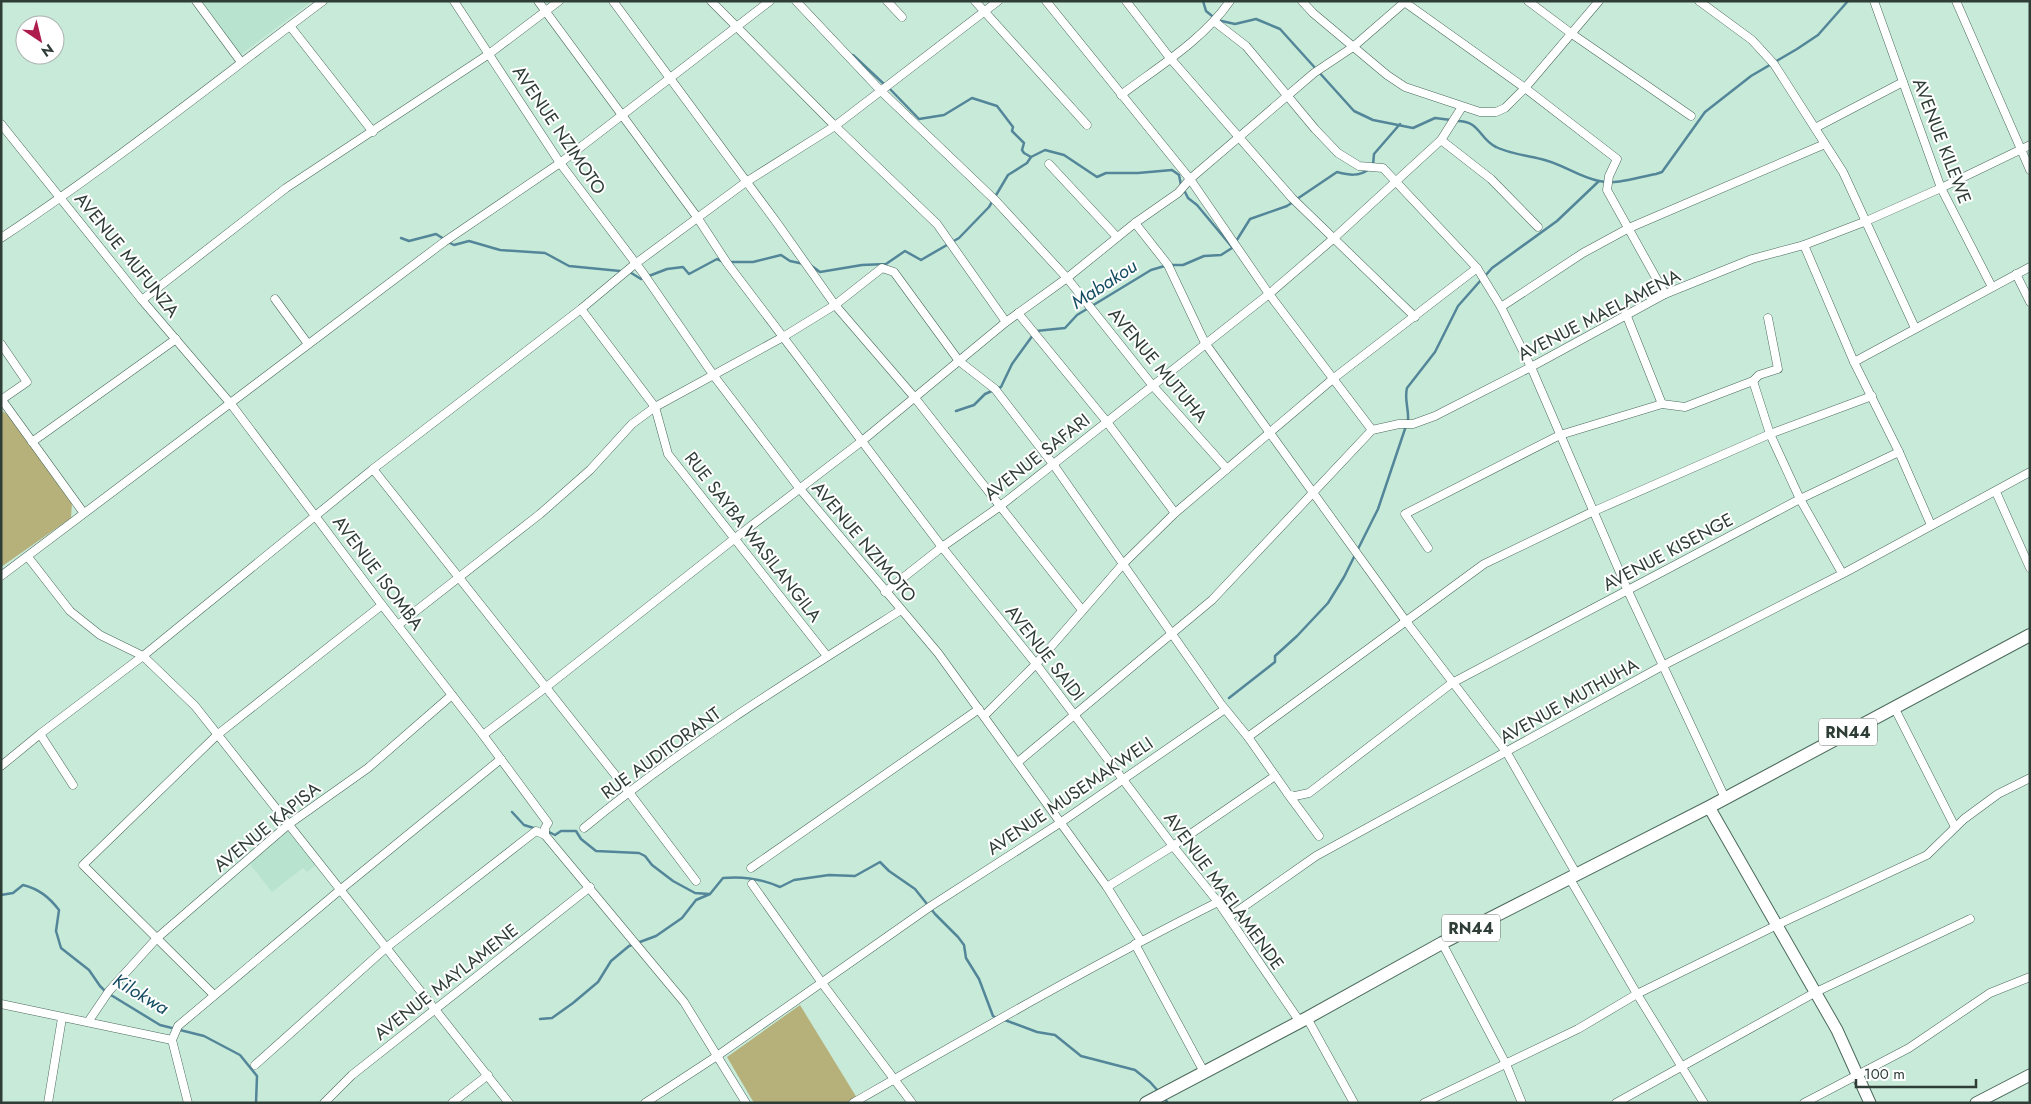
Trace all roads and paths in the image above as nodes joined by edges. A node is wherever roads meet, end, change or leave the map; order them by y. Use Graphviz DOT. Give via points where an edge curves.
graph roads {
  1 [pos="196,1"];
  2 [pos="323,1"];
  3 [pos="454,1"];
  4 [pos="538,1"];
  5 [pos="559,1"];
  6 [pos="613,1"];
  7 [pos="711,1"];
  8 [pos="770,1"];
  9 [pos="796,1"];
  10 [pos="887,1"];
  11 [pos="975,1"];
  12 [pos="998,1"];
  13 [pos="1046,1"];
  14 [pos="1126,1"];
  15 [pos="1230,1"];
  16 [pos="1302,1"];
  17 [pos="1528,1"];
  18 [pos="1599,1"];
  19 [pos="1699,1"];
  20 [pos="1874,1"];
  21 [pos="1956,1"];
  22 [pos="1404,2"];
  23 [pos="546,11"];
  24 [pos="984,11"];
  25 [pos="902,17"];
  26 [pos="1214,22"];
  27 [pos="290,26"];
  28 [pos="738,27"];
  29 [pos="1572,34"];
  30 [pos="1353,47"];
  31 [pos="489,54"];
  32 [pos="1170,58"];
  33 [pos="241,62"];
  34 [pos="671,79"];
  35 [pos="1902,82"];
  36 [pos="1526,88"];
  37 [pos="882,91"];
  38 [pos="1120,95"];
  39 [pos="1287,96"];
  40 [pos="1462,107"];
  41 [pos="622,116"];
  42 [pos="1691,116"];
  43 [pos="1,124"];
  44 [pos="1087,125"];
  45 [pos="834,126"];
  46 [pos="1816,128"];
  47 [pos="373,132"];
  48 [pos="1239,138"];
  49 [pos="1441,140"];
  50 [pos="1825,144"];
  51 [pos="2030,145"];
  52 [pos="2020,150"];
  53 [pos="560,163"];
  54 [pos="1049,164"];
  55 [pos="2030,170"];
  56 [pos="1190,179"];
  57 [pos="746,182"];
  58 [pos="1395,182"];
  59 [pos="1941,188"];
  60 [pos="61,198"];
  61 [pos="697,217"];
  62 [pos="1864,222"];
  63 [pos="1135,223"];
  64 [pos="1538,227"];
  65 [pos="1630,228"];
  66 [pos="1117,237"];
  67 [pos="1,238"];
  68 [pos="1333,239"];
  69 [pos="1804,245"];
  70 [pos="635,264"];
  71 [pos="2030,267"];
  72 [pos="1481,274"];
  73 [pos="2016,274"];
  74 [pos="1067,278"];
  75 [pos="1992,286"];
  76 [pos="1269,294"];
  77 [pos="1665,294"];
  78 [pos="275,299"];
  79 [pos="142,300"];
  80 [pos="2030,302"];
  81 [pos="835,305"];
  82 [pos="1501,306"];
  83 [pos="581,309"];
  84 [pos="1018,312"];
  85 [pos="1626,314"];
  86 [pos="1415,317"];
  87 [pos="1768,318"];
  88 [pos="1006,322"];
  89 [pos="1915,328"];
  90 [pos="783,337"];
  91 [pos="176,339"];
  92 [pos="1205,343"];
  93 [pos="1,344"];
  94 [pos="308,344"];
  95 [pos="959,361"];
  96 [pos="1854,362"];
  97 [pos="1531,367"];
  98 [pos="714,376"];
  99 [pos="1334,378"];
  100 [pos="1753,381"];
  101 [pos="1153,386"];
  102 [pos="1872,396"];
  103 [pos="915,398"];
  104 [pos="2,400"];
  105 [pos="231,404"];
  106 [pos="1662,404"];
  107 [pos="655,407"];
  108 [pos="1107,422"];
  109 [pos="1372,430"];
  110 [pos="1268,433"];
  111 [pos="1770,434"];
  112 [pos="1560,435"];
  113 [pos="862,441"];
  114 [pos="32,442"];
  115 [pos="1899,452"];
  116 [pos="1053,464"];
  117 [pos="373,469"];
  118 [pos="1227,469"];
  119 [pos="2030,472"];
  120 [pos="800,489"];
  121 [pos="1996,492"];
  122 [pos="1314,493"];
  123 [pos="1800,499"];
  124 [pos="999,507"];
  125 [pos="83,512"];
  126 [pos="1592,512"];
  127 [pos="1174,513"];
  128 [pos="316,516"];
  129 [pos="1931,525"];
  130 [pos="734,539"];
  131 [pos="942,547"];
  132 [pos="1428,548"];
  133 [pos="28,557"];
  134 [pos="1123,564"];
  135 [pos="2030,568"];
  136 [pos="1842,573"];
  137 [pos="1,576"];
  138 [pos="458,577"];
  139 [pos="1628,591"];
  140 [pos="885,592"];
  141 [pos="382,605"];
  142 [pos="901,610"];
  143 [pos="1082,610"];
  144 [pos="1405,620"];
  145 [pos="398,626"];
  146 [pos="1171,635"];
  147 [pos="2029,638"];
  148 [pos="143,656"];
  149 [pos="828,656"];
  150 [pos="1036,664"];
  151 [pos="1664,665"];
  152 [pos="1452,683"];
  153 [pos="545,688"];
  154 [pos="452,695"];
  155 [pos="1894,707"];
  156 [pos="979,709"];
  157 [pos="1225,709"];
  158 [pos="1075,715"];
  159 [pos="984,716"];
  160 [pos="40,734"];
  161 [pos="217,735"];
  162 [pos="483,735"];
  163 [pos="1248,737"];
  164 [pos="1507,753"];
  165 [pos="501,759"];
  166 [pos="1018,762"];
  167 [pos="1,766"];
  168 [pos="1274,776"];
  169 [pos="1123,778"];
  170 [pos="2030,778"];
  171 [pos="73,785"];
  172 [pos="628,791"];
  173 [pos="1288,794"];
  174 [pos="1725,798"];
  175 [pos="1709,807"];
  176 [pos="1060,823"];
  177 [pos="289,824"];
  178 [pos="1955,827"];
  179 [pos="584,828"];
  180 [pos="545,831"];
  181 [pos="1319,836"];
  182 [pos="1173,846"];
  183 [pos="751,868"];
  184 [pos="1574,877"];
  185 [pos="696,881"];
  186 [pos="752,884"];
  187 [pos="590,887"];
  188 [pos="1107,887"];
  189 [pos="340,890"];
  190 [pos="1218,902"];
  191 [pos="1229,917"];
  192 [pos="1970,919"];
  193 [pos="1777,925"];
  194 [pos="157,938"];
  195 [pos="1138,942"];
  196 [pos="1442,943"];
  197 [pos="387,947"];
  198 [pos="2030,977"];
  199 [pos="822,983"];
  200 [pos="1816,992"];
  201 [pos="1637,994"];
  202 [pos="214,996"];
  203 [pos="1,1004"];
  204 [pos="435,1010"];
  205 [pos="62,1018"];
  206 [pos="1303,1020"];
  207 [pos="88,1022"];
  208 [pos="172,1040"];
  209 [pos="717,1056"];
  210 [pos="1506,1064"];
  211 [pos="255,1065"];
  212 [pos="1683,1066"];
  213 [pos="1204,1072"];
  214 [pos="488,1075"];
  215 [pos="1858,1075"];
  216 [pos="2029,1078"];
  217 [pos="893,1080"];
  218 [pos="48,1103"];
  219 [pos="188,1103"];
  220 [pos="324,1103"];
  221 [pos="452,1103"];
  222 [pos="509,1103"];
  223 [pos="644,1103"];
  224 [pos="746,1103"];
  225 [pos="853,1103"];
  226 [pos="912,1103"];
  227 [pos="1146,1103"];
  228 [pos="1354,1103"];
  229 [pos="1424,1103"];
  230 [pos="1522,1103"];
  231 [pos="1616,1103"];
  232 [pos="1704,1103"];
  233 [pos="1804,1103"];
  234 [pos="1870,1103"];
  235 [pos="1976,1103"];
  1 -- 33 [label="street"];
  2 -- 27 [label="street"];
  3 -- 31 [label="street, AVENUE NZIMOTO"];
  4 -- 23 [label="street, AVENUE SAIDI"];
  5 -- 23 [label="street"];
  6 -- 34 [label="street"];
  7 -- 28 [label="street"];
  8 -- 28 [label="street"];
  9 -- 37 [label="street, AVENUE MUTUHA"];
  10 -- 25 [label="street"];
  11 -- 24 [label="street"];
  12 -- 24 [label="street"];
  13 -- 38 [label="street"];
  14 -- 32 [label="street"];
  15 -- 26 [label="street"];
  16 -- 30 [label="street"];
  17 -- 29 [label="street"];
  18 -- 29 [label="street"];
  19 -- 46 [label="street" via="1752,40 1773,63"];
  20 -- 35 [label="street, AVENUE KILEWE"];
  21 -- 52 [label="street"];
  22 -- 30 [label="street"];
  22 -- 36 [label="street"];
  23 -- 31 [label="street"];
  23 -- 41 [label="street, AVENUE SAIDI"];
  24 -- 37 [label="street"];
  24 -- 44 [label="street"];
  26 -- 32 [label="street"];
  26 -- 39 [label="street" via="1246,46"];
  27 -- 33 [label="street"];
  27 -- 47 [label="street"];
  28 -- 34 [label="street"];
  28 -- 45 [label="street"];
  29 -- 36 [label="street"];
  29 -- 42 [label="street"];
  30 -- 39 [label="street"];
  30 -- 40 [label="street" via="1405,87"];
  31 -- 47 [label="street"];
  31 -- 53 [label="street, AVENUE NZIMOTO"];
  32 -- 38 [label="street"];
  32 -- 48 [label="street"];
  33 -- 60 [label="street"];
  34 -- 41 [label="street"];
  34 -- 57 [label="street"];
  35 -- 46 [label="street"];
  35 -- 59 [label="street, AVENUE KILEWE"];
  36 -- 40 [label="street" via="1496,112"];
  36 -- 65 [label="street" via="1617,159 1607,190"];
  37 -- 45 [label="street"];
  37 -- 74 [label="street, AVENUE MUTUHA" via="994,198"];
  38 -- 56 [label="street"];
  39 -- 48 [label="street"];
  39 -- 58 [label="street" via="1338,153 1359,166 1383,168"];
  40 -- 49 [label="street, AVENUE SAFARI"];
  41 -- 53 [label="street"];
  41 -- 61 [label="street, AVENUE SAIDI"];
  43 -- 60 [label="street, AVENUE MUFUNZA"];
  45 -- 57 [label="street"];
  45 -- 88 [label="street" via="937,224"];
  46 -- 50 [label="street"];
  47 -- 79 [label="street" via="286,188"];
  48 -- 56 [label="street"];
  48 -- 68 [label="street"];
  49 -- 58 [label="street, AVENUE SAFARI"];
  49 -- 64 [label="street" via="1491,178"];
  50 -- 62 [label="street" via="1843,172"];
  50 -- 65 [label="street"];
  51 -- 52 [label="street"];
  52 -- 55 [label="street"];
  52 -- 59 [label="street"];
  53 -- 70 [label="street, AVENUE NZIMOTO"];
  53 -- 94 [label="street" via="447,241"];
  54 -- 66 [label="street"];
  56 -- 63 [label="street" via="1178,194"];
  56 -- 76 [label="street"];
  57 -- 61 [label="street"];
  57 -- 81 [label="street"];
  58 -- 68 [label="street, AVENUE SAFARI"];
  58 -- 72 [label="street"];
  59 -- 62 [label="street"];
  59 -- 75 [label="street, AVENUE KILEWE"];
  60 -- 67 [label="street"];
  60 -- 79 [label="street, AVENUE MUFUNZA"];
  61 -- 70 [label="street"];
  61 -- 90 [label="street, AVENUE SAIDI"];
  62 -- 69 [label="street"];
  62 -- 89 [label="street"];
  63 -- 66 [label="street"];
  63 -- 92 [label="street" via="1168,265"];
  65 -- 77 [label="street"];
  65 -- 82 [label="street"];
  66 -- 74 [label="street"];
  68 -- 76 [label="street, AVENUE SAFARI"];
  68 -- 86 [label="street"];
  69 -- 77 [label="street, AVENUE MAELAMENA" via="1752,259"];
  69 -- 96 [label="street"];
  70 -- 83 [label="street"];
  70 -- 98 [label="street, AVENUE NZIMOTO"];
  71 -- 73 [label="street"];
  72 -- 82 [label="street"];
  72 -- 86 [label="street"];
  73 -- 75 [label="street"];
  73 -- 80 [label="street"];
  74 -- 84 [label="street"];
  74 -- 101 [label="street, AVENUE MUTUHA"];
  75 -- 89 [label="street"];
  76 -- 92 [label="street, AVENUE SAFARI"];
  76 -- 99 [label="street"];
  77 -- 85 [label="street, AVENUE MAELAMENA"];
  78 -- 94 [label="street"];
  79 -- 91 [label="street, AVENUE MUFUNZA"];
  81 -- 90 [label="street"];
  81 -- 95 [label="street" via="882,268 894,272"];
  81 -- 103 [label="street"];
  82 -- 97 [label="street"];
  83 -- 107 [label="street, RUE SAYBA WASILANGILA"];
  83 -- 117 [label="street"];
  84 -- 88 [label="street"];
  84 -- 108 [label="street"];
  85 -- 97 [label="street, AVENUE MAELAMENA"];
  85 -- 106 [label="street"];
  86 -- 99 [label="street"];
  87 -- 100 [label="street" via="1778,368"];
  88 -- 95 [label="street"];
  89 -- 96 [label="street"];
  90 -- 98 [label="street"];
  90 -- 113 [label="street, AVENUE SAIDI"];
  91 -- 105 [label="street, AVENUE MUFUNZA"];
  91 -- 114 [label="street"];
  92 -- 101 [label="street, AVENUE SAFARI"];
  92 -- 110 [label="street"];
  93 -- 104 [label="street" via="27,382"];
  94 -- 105 [label="street"];
  95 -- 103 [label="street"];
  95 -- 116 [label="street" via="996,390"];
  96 -- 102 [label="street"];
  97 -- 109 [label="street, AVENUE MAELAMENA" via="1435,416 1413,424"];
  97 -- 112 [label="street"];
  98 -- 107 [label="street"];
  98 -- 120 [label="street, AVENUE NZIMOTO"];
  99 -- 109 [label="street"];
  99 -- 110 [label="street"];
  100 -- 106 [label="street" via="1685,407"];
  100 -- 111 [label="street"];
  101 -- 108 [label="street, AVENUE SAFARI"];
  101 -- 118 [label="street, AVENUE MUTUHA"];
  102 -- 111 [label="street"];
  102 -- 115 [label="street"];
  103 -- 113 [label="street"];
  103 -- 124 [label="street"];
  104 -- 114 [label="street"];
  105 -- 125 [label="street"];
  105 -- 128 [label="street, AVENUE ISOMBA"];
  106 -- 112 [label="street"];
  107 -- 130 [label="street, RUE SAYBA WASILANGILA" via="668,454"];
  107 -- 138 [label="street" via="632,424 590,470 540,514"];
  108 -- 116 [label="street, AVENUE SAFARI"];
  108 -- 127 [label="street"];
  109 -- 122 [label="street"];
  110 -- 118 [label="street"];
  110 -- 122 [label="street"];
  111 -- 123 [label="street"];
  111 -- 126 [label="street"];
  112 -- 126 [label="street"];
  112 -- 132 [label="street" via="1405,514"];
  113 -- 120 [label="street"];
  113 -- 131 [label="street, AVENUE SAIDI"];
  114 -- 125 [label="street"];
  115 -- 123 [label="street, AVENUE KISENGE"];
  115 -- 129 [label="street"];
  116 -- 124 [label="street, AVENUE SAFARI"];
  116 -- 134 [label="street"];
  117 -- 128 [label="street"];
  117 -- 138 [label="street"];
  118 -- 127 [label="street"];
  119 -- 121 [label="street, AVENUE MUTHUHA"];
  120 -- 130 [label="street"];
  120 -- 140 [label="street, AVENUE NZIMOTO"];
  121 -- 129 [label="street, AVENUE MUTHUHA"];
  121 -- 135 [label="street"];
  122 -- 144 [label="street"];
  122 -- 146 [label="street" via="1212,600"];
  123 -- 136 [label="street"];
  123 -- 139 [label="street, AVENUE KISENGE"];
  124 -- 131 [label="street, AVENUE SAFARI"];
  124 -- 143 [label="street"];
  125 -- 133 [label="street"];
  126 -- 139 [label="street"];
  126 -- 144 [label="street" via="1484,564"];
  127 -- 134 [label="street"];
  128 -- 141 [label="street, AVENUE ISOMBA"];
  128 -- 148 [label="street"];
  129 -- 136 [label="street, AVENUE MUTHUHA"];
  130 -- 149 [label="street, RUE SAYBA WASILANGILA"];
  130 -- 153 [label="street"];
  131 -- 140 [label="street, AVENUE SAFARI"];
  131 -- 150 [label="street, AVENUE SAIDI"];
  133 -- 137 [label="street"];
  133 -- 148 [label="street" via="70,611 100,636"];
  134 -- 143 [label="street"];
  134 -- 146 [label="street"];
  136 -- 151 [label="street, AVENUE MUTHUHA"];
  138 -- 145 [label="street"];
  138 -- 153 [label="street"];
  139 -- 151 [label="street"];
  139 -- 152 [label="street, AVENUE KISENGE"];
  140 -- 142 [label="street, AVENUE NZIMOTO"];
  141 -- 145 [label="street, AVENUE ISOMBA"];
  141 -- 161 [label="street"];
  142 -- 149 [label="street"];
  142 -- 156 [label="street, AVENUE NZIMOTO"];
  143 -- 150 [label="street"];
  144 -- 152 [label="street"];
  144 -- 163 [label="street"];
  145 -- 154 [label="street, AVENUE ISOMBA"];
  146 -- 157 [label="street"];
  146 -- 158 [label="street"];
  147 -- 155 [label="main road, RN44"];
  148 -- 160 [label="street"];
  148 -- 161 [label="street" via="195,706"];
  149 -- 172 [label="street, RUE AUDITORANT"];
  150 -- 158 [label="street, AVENUE SAIDI"];
  150 -- 159 [label="street"];
  151 -- 164 [label="street, AVENUE MUTHUHA"];
  151 -- 174 [label="street"];
  152 -- 164 [label="street"];
  152 -- 173 [label="street, AVENUE KISENGE" via="1309,793"];
  153 -- 162 [label="street"];
  153 -- 172 [label="street"];
  154 -- 162 [label="street, AVENUE ISOMBA"];
  154 -- 177 [label="street, AVENUE KAPISA" via="368,768"];
  155 -- 174 [label="main road, RN44"];
  155 -- 178 [label="street"];
  156 -- 159 [label="street, AVENUE NZIMOTO"];
  156 -- 183 [label="street"];
  157 -- 163 [label="street"];
  157 -- 169 [label="street, AVENUE MUSEMAKWELI"];
  158 -- 166 [label="street"];
  158 -- 169 [label="street, AVENUE SAIDI"];
  159 -- 166 [label="street, AVENUE NZIMOTO"];
  160 -- 167 [label="street"];
  160 -- 171 [label="street"];
  161 -- 177 [label="street"];
  161 -- 194 [label="street" via="83,865"];
  162 -- 165 [label="street, AVENUE ISOMBA"];
  163 -- 168 [label="street"];
  164 -- 184 [label="street"];
  164 -- 191 [label="street, AVENUE MUTHUHA" via="1316,856"];
  165 -- 180 [label="street, AVENUE ISOMBA" via="548,823"];
  165 -- 189 [label="street"];
  166 -- 176 [label="street, AVENUE NZIMOTO"];
  168 -- 173 [label="street"];
  168 -- 182 [label="street"];
  169 -- 176 [label="street, AVENUE MUSEMAKWELI"];
  169 -- 182 [label="street, AVENUE MAELAMENDE"];
  170 -- 178 [label="street" via="1998,794"];
  172 -- 179 [label="street, RUE AUDITORANT"];
  172 -- 185 [label="street"];
  173 -- 181 [label="street"];
  174 -- 175 [label="main road, RN44"];
  175 -- 184 [label="main road, RN44"];
  175 -- 193 [label="street"];
  176 -- 188 [label="street"];
  176 -- 199 [label="street, AVENUE MUSEMAKWELI"];
  177 -- 189 [label="street"];
  177 -- 194 [label="street, AVENUE KAPISA"];
  178 -- 193 [label="street" via="1927,855"];
  180 -- 187 [label="street"];
  180 -- 197 [label="street" via="536,831"];
  182 -- 188 [label="street"];
  182 -- 190 [label="street, AVENUE MAELAMENDE"];
  184 -- 196 [label="main road, RN44"];
  184 -- 201 [label="street"];
  186 -- 199 [label="street"];
  187 -- 204 [label="street, AVENUE MAYLAMENE"];
  187 -- 209 [label="street" via="684,1002"];
  188 -- 195 [label="street"];
  189 -- 197 [label="street"];
  189 -- 202 [label="street"];
  190 -- 191 [label="street, AVENUE MAELAMENDE"];
  190 -- 195 [label="street"];
  191 -- 206 [label="street, AVENUE MAELAMENDE"];
  192 -- 200 [label="street"];
  193 -- 200 [label="street"];
  193 -- 201 [label="street"];
  194 -- 202 [label="street"];
  194 -- 207 [label="street, AVENUE KAPISA" via="107,994"];
  195 -- 213 [label="street"];
  195 -- 217 [label="street"];
  196 -- 206 [label="main road, RN44"];
  196 -- 210 [label="street"];
  197 -- 204 [label="street"];
  197 -- 211 [label="street"];
  198 -- 215 [label="street" via="1990,993 1909,1048"];
  199 -- 209 [label="street, AVENUE MUSEMAKWELI"];
  199 -- 217 [label="street"];
  200 -- 212 [label="street"];
  200 -- 215 [label="street"];
  201 -- 210 [label="street" via="1578,1029"];
  201 -- 212 [label="street"];
  202 -- 208 [label="street" via="178,1026"];
  203 -- 205 [label="street"];
  204 -- 214 [label="street"];
  204 -- 220 [label="street, AVENUE MAYLAMENE" via="352,1075"];
  205 -- 207 [label="street"];
  205 -- 218 [label="street"];
  206 -- 213 [label="main road, RN44"];
  206 -- 228 [label="street, AVENUE MAELAMENDE"];
  207 -- 208 [label="street"];
  208 -- 219 [label="street"];
  209 -- 223 [label="street, AVENUE MUSEMAKWELI"];
  209 -- 224 [label="street"];
  210 -- 229 [label="street"];
  210 -- 230 [label="street"];
  212 -- 231 [label="street"];
  212 -- 232 [label="street"];
  213 -- 227 [label="main road, RN44"];
  214 -- 221 [label="street"];
  214 -- 222 [label="street"];
  215 -- 233 [label="street"];
  215 -- 234 [label="street"];
  216 -- 235 [label="street"];
  217 -- 225 [label="street"];
  217 -- 226 [label="street"];
}
